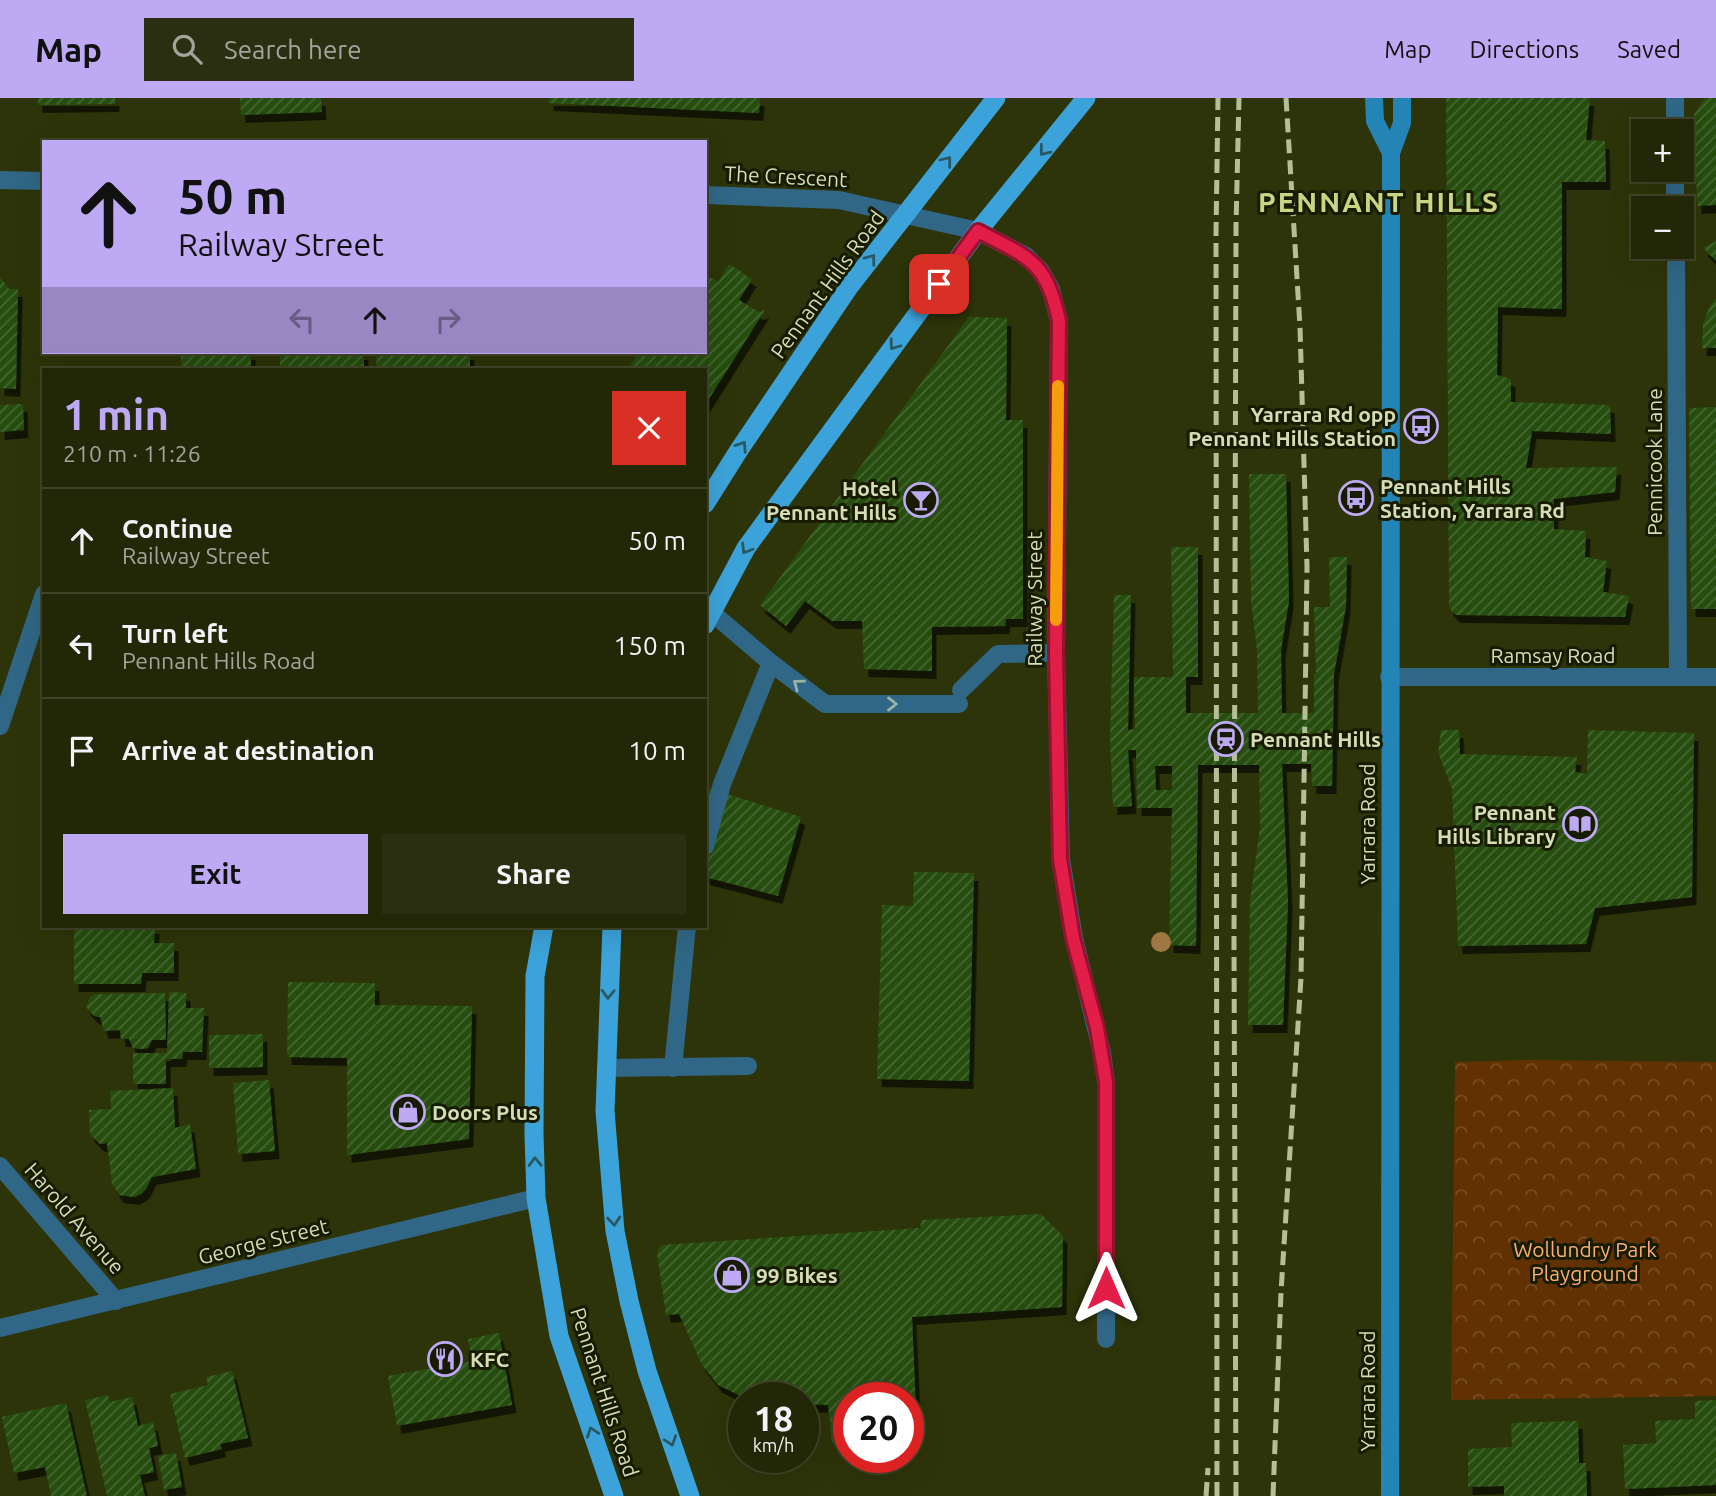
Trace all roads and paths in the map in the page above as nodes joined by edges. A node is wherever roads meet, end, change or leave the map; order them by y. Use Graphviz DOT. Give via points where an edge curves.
graph roads {
  1 [pos="996,98"];
  2 [pos="1086,98"];
  3 [pos="1374,98"];
  4 [pos="1402,98"];
  5 [pos="1675,98"];
  6 [pos="1675,119"];
  7 [pos="1391,153"];
  8 [pos="0,180"];
  9 [pos="42,181"];
  10 [pos="707,195"];
  11 [pos="904,215"];
  12 [pos="978,231"];
  13 [pos="1676,259"];
  14 [pos="707,501"];
  15 [pos="42,600"];
  16 [pos="708,618"];
  17 [pos="1056,653"];
  18 [pos="771,663"];
  19 [pos="1390,677"];
  20 [pos="1678,677"];
  21 [pos="1716,677"];
  22 [pos="0,726"];
  23 [pos="707,839"];
  24 [pos="544,928"];
  25 [pos="612,928"];
  26 [pos="687,928"];
  27 [pos="748,1066"];
  28 [pos="606,1068"];
  29 [pos="673,1068"];
  30 [pos="0,1166"];
  31 [pos="536,1198"];
  32 [pos="116,1301"];
  33 [pos="0,1328"];
  34 [pos="1106,1339"];
  35 [pos="614,1496"];
  36 [pos="690,1496"];
  37 [pos="1390,1496"];
  11 -- 1 [label="highway, Pennant Hills Road, one-way"];
  2 -- 12 [label="highway, one-way"];
  3 -- 7 [label="main road, Yarrara Road" via="1375,121"];
  4 -- 7 [label="main road, Yarrara Road" via="1402,123"];
  5 -- 6 [label="street"];
  7 -- 19 [label="main road, Yarrara Road"];
  8 -- 9 [label="street"];
  10 -- 11 [label="street, The Crescent" via="839,200"];
  11 -- 12 [label="street, The Crescent"];
  14 -- 11 [label="highway, Pennant Hills Road, one-way" via="849,287"];
  12 -- 16 [label="highway, one-way" via="746,548"];
  12 -- 17 [label="street, Railway Street" via="1026,256 1041,271 1059,321"];
  13 -- 20 [label="street, Pennicook Lane"];
  15 -- 22 [label="street"];
  16 -- 18 [label="street"];
  17 -- 18 [label="street" via="998,654 960,697 825,704"];
  17 -- 34 [label="street, Railway Street" via="1060,859 1106,1082"];
  18 -- 23 [label="street" via="722,784"];
  19 -- 20 [label="street, Ramsay Road"];
  19 -- 37 [label="main road, Yarrara Road"];
  20 -- 21 [label="street, Ramsay Road"];
  31 -- 24 [label="highway, Pennant Hills Road, one-way" via="535,976"];
  25 -- 28 [label="highway, one-way"];
  26 -- 29 [label="street"];
  27 -- 29 [label="street"];
  28 -- 29 [label="street"];
  28 -- 36 [label="highway, one-way" via="605,1111 617,1243 647,1371"];
  30 -- 32 [label="street, Harold Avenue"];
  31 -- 32 [label="street, George Street"];
  35 -- 31 [label="highway, Pennant Hills Road, one-way" via="559,1336"];
  32 -- 33 [label="street, George Street"];
}
